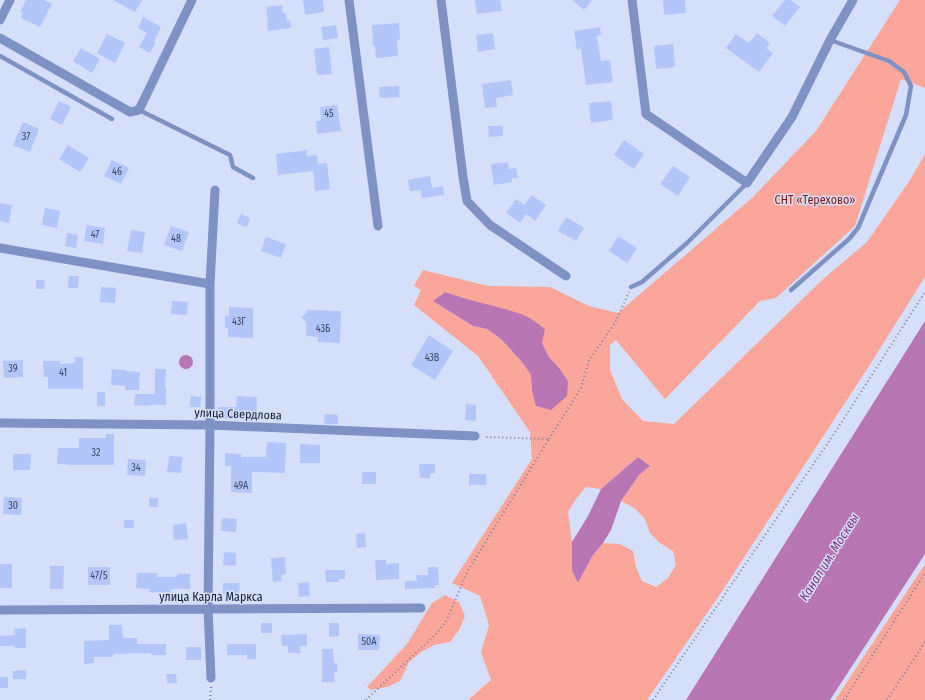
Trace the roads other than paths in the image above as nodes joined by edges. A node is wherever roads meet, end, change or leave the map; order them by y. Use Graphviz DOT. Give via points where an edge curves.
graph roads {
  1 [pos="10,0"];
  2 [pos="192,0"];
  3 [pos="349,0"];
  4 [pos="441,0"];
  5 [pos="632,0"];
  6 [pos="853,0"];
  7 [pos="0,20"];
  8 [pos="0,38"];
  9 [pos="830,40"];
  10 [pos="0,56"];
  11 [pos="139,110"];
  12 [pos="112,120"];
  13 [pos="252,178"];
  14 [pos="747,183"];
  15 [pos="215,190"];
  16 [pos="378,226"];
  17 [pos="0,248"];
  18 [pos="566,276"];
  19 [pos="210,284"];
  20 [pos="631,287"];
  21 [pos="791,290"];
  22 [pos="0,423"];
  23 [pos="210,425"];
  24 [pos="476,436"];
  25 [pos="421,608"];
  26 [pos="208,609"];
  27 [pos="0,610"];
  28 [pos="211,678"];
  1 -- 7 [label="street"];
  2 -- 11 [label="street"];
  3 -- 16 [label="street"];
  4 -- 18 [label="street" via="467,200 490,225"];
  5 -- 14 [label="street" via="646,114"];
  6 -- 9 [label="street"];
  8 -- 11 [label="street" via="130,112"];
  9 -- 14 [label="street" via="792,117"];
  9 -- 21 [label="lane" via="888,61 904,72 911,86 906,115 858,228"];
  10 -- 12 [label="lane"];
  11 -- 13 [label="lane" via="230,155 233,167"];
  14 -- 20 [label="lane" via="687,243 642,282"];
  15 -- 19 [label="street"];
  17 -- 19 [label="street"];
  19 -- 23 [label="street"];
  22 -- 23 [label="street, улица Свердлова"];
  23 -- 24 [label="street, улица Свердлова"];
  23 -- 26 [label="street"];
  25 -- 26 [label="street, улица Карла Маркса"];
  26 -- 27 [label="street, улица Карла Маркса"];
  26 -- 28 [label="street"];
}
